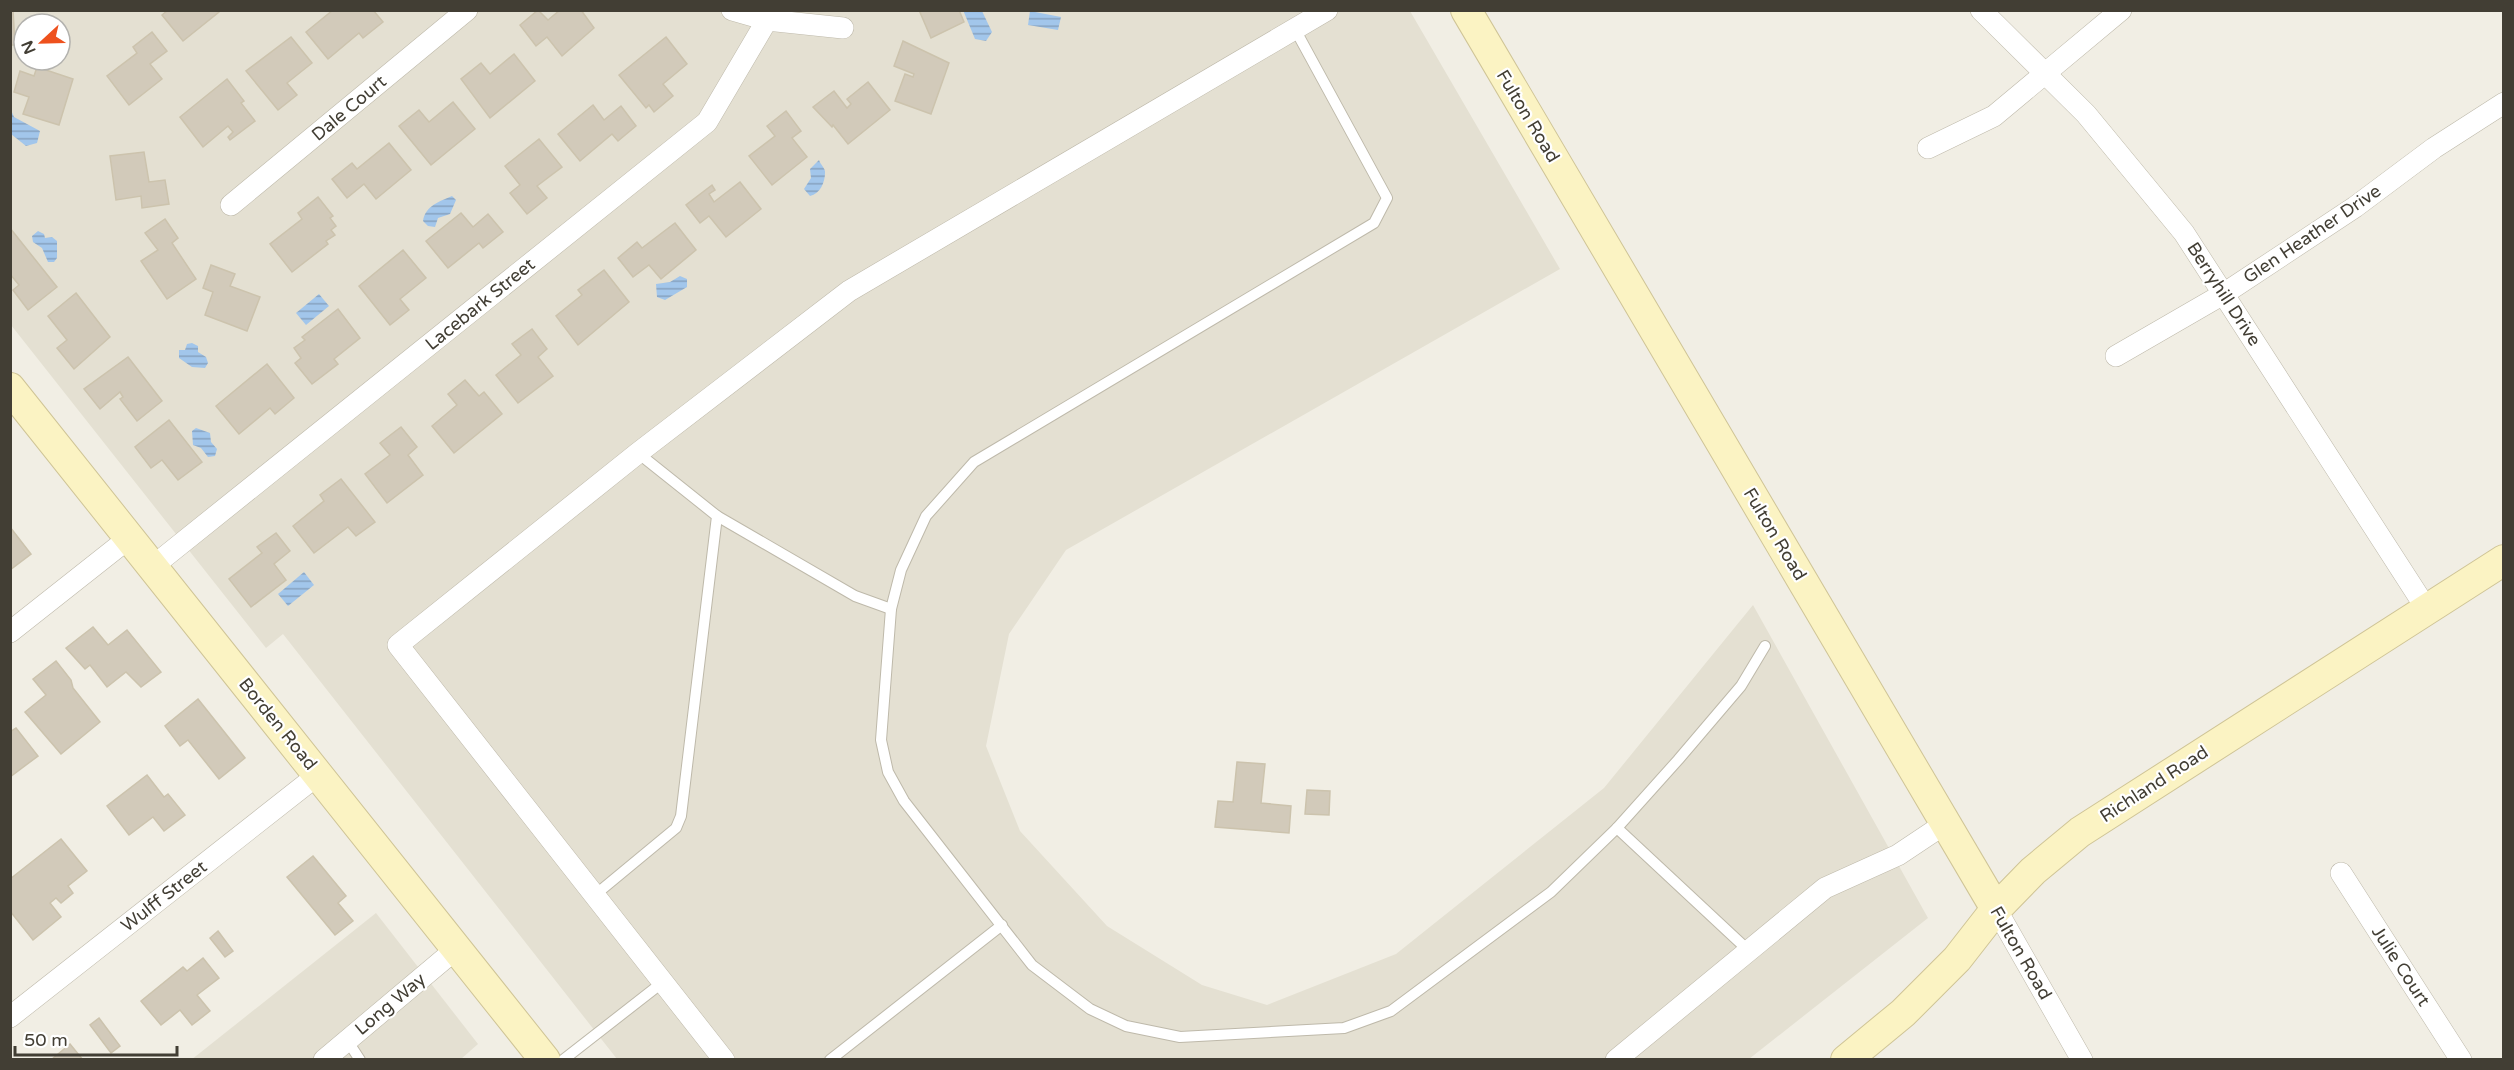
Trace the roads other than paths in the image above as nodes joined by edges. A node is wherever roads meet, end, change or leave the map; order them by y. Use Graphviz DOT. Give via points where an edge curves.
graph roads {
  1 [pos="467,10"];
  2 [pos="732,10"];
  3 [pos="1327,10"];
  4 [pos="1466,10"];
  5 [pos="1981,10"];
  6 [pos="2121,10"];
  7 [pos="769,15"];
  8 [pos="843,28"];
  9 [pos="1296,31"];
  10 [pos="2047,73"];
  11 [pos="2504,103"];
  12 [pos="1928,148"];
  13 [pos="231,205"];
  14 [pos="2224,293"];
  15 [pos="2116,356"];
  16 [pos="10,388"];
  17 [pos="638,453"];
  18 [pos="717,516"];
  19 [pos="129,538"];
  20 [pos="2504,560"];
  21 [pos="152,567"];
  22 [pos="2426,608"];
  23 [pos="891,609"];
  24 [pos="10,632"];
  25 [pos="1765,646"];
  26 [pos="319,774"];
  27 [pos="1946,823"];
  28 [pos="1617,828"];
  29 [pos="2341,873"];
  30 [pos="595,896"];
  31 [pos="1996,909"];
  32 [pos="1002,925"];
  33 [pos="456,949"];
  34 [pos="1749,951"];
  35 [pos="663,982"];
  36 [pos="10,1017"];
  37 [pos="347,1040"];
  38 [pos="324,1059"];
  39 [pos="360,1059"];
  40 [pos="545,1059"];
  41 [pos="562,1059"];
  42 [pos="724,1059"];
  43 [pos="830,1059"];
  44 [pos="1616,1059"];
  45 [pos="1845,1059"];
  46 [pos="2082,1059"];
  47 [pos="2461,1059"];
  1 -- 13 [label="street, Dale Court"];
  2 -- 7 [label="street"];
  3 -- 9 [label="street"];
  4 -- 27 [label="street, Fulton Road"];
  5 -- 10 [label="street, Berryhill Drive"];
  6 -- 10 [label="street"];
  7 -- 8 [label="street"];
  7 -- 21 [label="street, Lacebark Street" via="706,122"];
  9 -- 17 [label="street" via="849,291"];
  9 -- 23 [label="lane" via="1387,198 1374,223 974,462 926,516 901,570"];
  10 -- 12 [label="street" via="1994,116"];
  10 -- 14 [label="street, Berryhill Drive" via="2184,233"];
  11 -- 14 [label="street, Glen Heather Drive"];
  14 -- 15 [label="street, Glen Heather Drive"];
  14 -- 22 [label="street, Berryhill Drive"];
  16 -- 19 [label="street, Borden Road"];
  17 -- 18 [label="lane"];
  17 -- 30 [label="street" via="398,645"];
  18 -- 23 [label="lane" via="855,596"];
  18 -- 30 [label="lane" via="681,816 676,828"];
  19 -- 21 [label="street, Borden Road"];
  19 -- 24 [label="street"];
  20 -- 22 [label="street, Richland Road"];
  21 -- 26 [label="street, Borden Road"];
  22 -- 31 [label="street, Richland Road" via="2079,832"];
  23 -- 32 [label="lane" via="881,740 888,772 904,801"];
  25 -- 28 [label="lane" via="1741,686"];
  26 -- 33 [label="street, Borden Road"];
  26 -- 36 [label="street, Wulff Street"];
  27 -- 31 [label="street, Fulton Road"];
  27 -- 34 [label="street" via="1898,855 1825,888"];
  28 -- 32 [label="lane" via="1551,892 1391,1011 1344,1028 1180,1037 1126,1026 1090,1009 1032,965"];
  28 -- 34 [label="lane"];
  29 -- 47 [label="street, Julie Court"];
  30 -- 35 [label="street"];
  31 -- 45 [label="street, Richland Road" via="1957,959 1904,1013"];
  31 -- 46 [label="street, Fulton Road"];
  32 -- 43 [label="lane"];
  33 -- 37 [label="street, Long Way"];
  33 -- 40 [label="street, Borden Road"];
  34 -- 44 [label="street"];
  35 -- 41 [label="lane"];
  35 -- 42 [label="street"];
  37 -- 38 [label="street, Long Way"];
  37 -- 39 [label="lane"];
}
